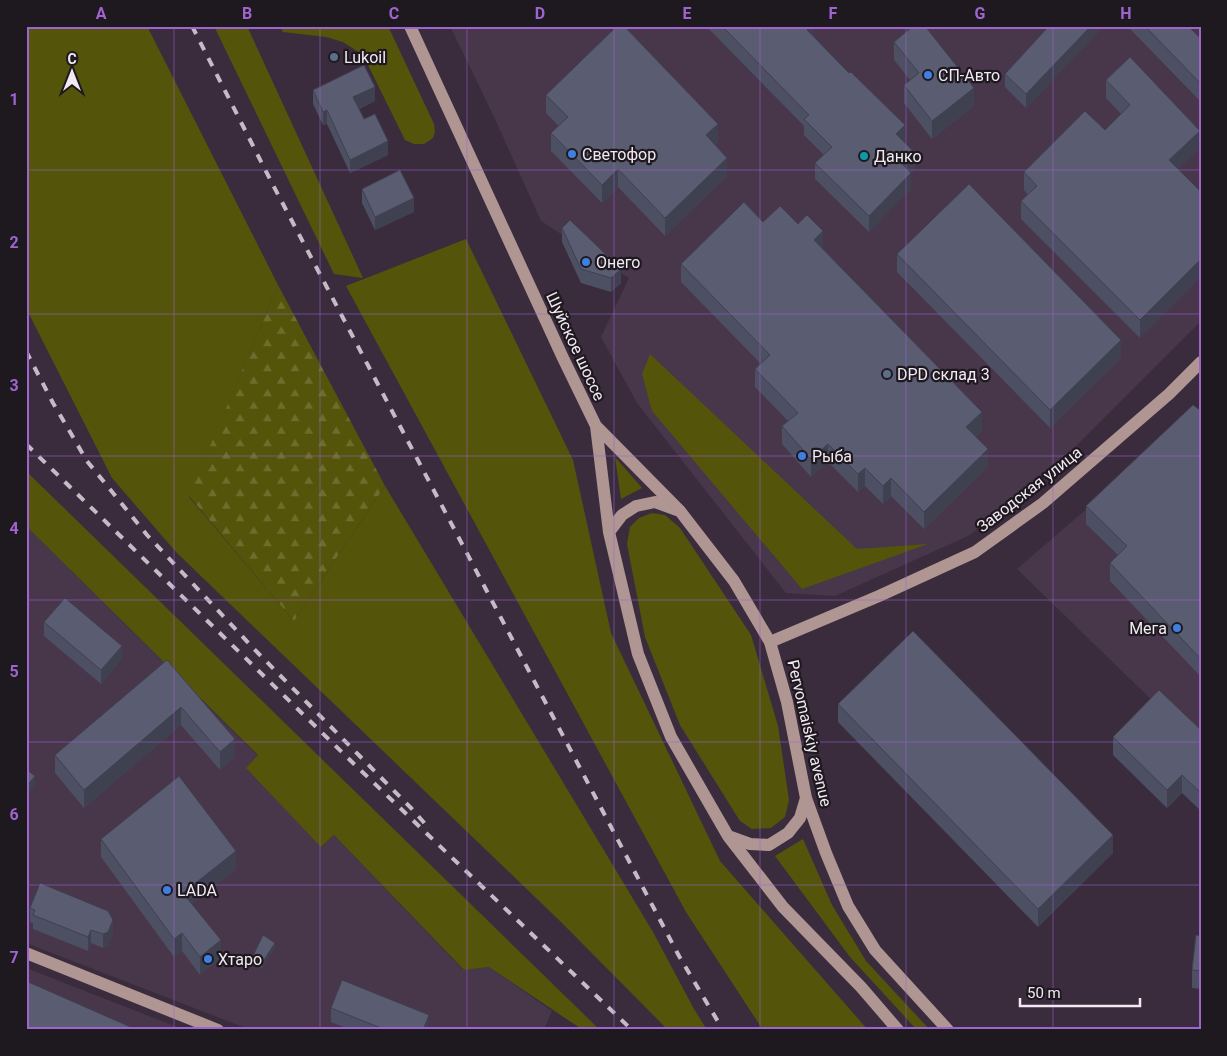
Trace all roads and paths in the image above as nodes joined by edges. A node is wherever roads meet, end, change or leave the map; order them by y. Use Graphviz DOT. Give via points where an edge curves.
graph roads {
  1 [pos="410,26"];
  2 [pos="1201,362"];
  3 [pos="596,426"];
  4 [pos="680,511"];
  5 [pos="609,532"];
  6 [pos="770,642"];
  7 [pos="806,798"];
  8 [pos="728,836"];
  9 [pos="26,953"];
  10 [pos="218,1030"];
  11 [pos="898,1030"];
  12 [pos="948,1030"];
  1 -- 3 [label="main road, Шуйское шоссе"];
  2 -- 6 [label="main road, Заводская улица" via="1169,394 1043,503 975,552"];
  3 -- 4 [label="main road, Шуйское шоссе"];
  3 -- 5 [label="main road"];
  4 -- 5 [label="main road" via="655,502 636,506 622,514"];
  4 -- 6 [label="main road, Шуйское шоссе" via="734,581"];
  5 -- 8 [label="main road" via="638,654 671,737"];
  6 -- 7 [label="main road, Pervomaiskiy avenue" via="787,702"];
  7 -- 8 [label="main road" via="800,818 788,834 769,845 750,844"];
  7 -- 12 [label="main road, Pervomaiskiy avenue" via="848,906 875,950"];
  8 -- 11 [label="main road" via="782,907"];
  9 -- 10 [label="main road"];
}
